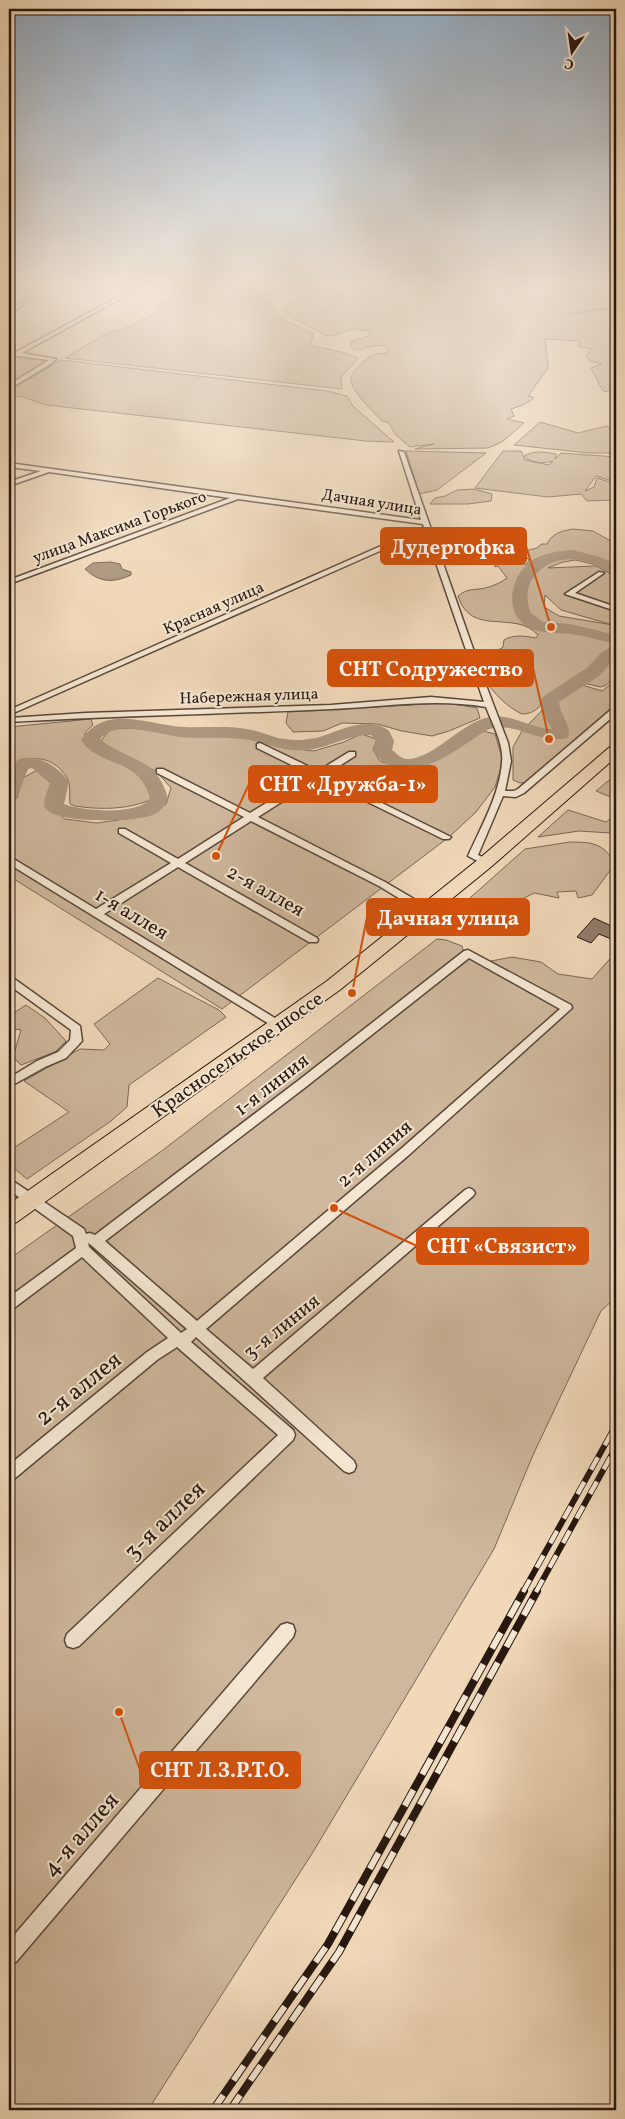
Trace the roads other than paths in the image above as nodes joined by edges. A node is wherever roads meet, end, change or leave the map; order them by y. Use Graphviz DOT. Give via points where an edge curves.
graph roads {
  1 [pos="401,452"];
  2 [pos="9,465"];
  3 [pos="49,470"];
  4 [pos="9,484"];
  5 [pos="239,496"];
  6 [pos="427,525"];
  7 [pos="601,572"];
  8 [pos="9,582"];
  9 [pos="616,609"];
  10 [pos="491,709"];
  11 [pos="616,710"];
  12 [pos="9,713"];
  13 [pos="9,720"];
  14 [pos="260,746"];
  15 [pos="616,749"];
  16 [pos="352,754"];
  17 [pos="616,760"];
  18 [pos="160,770"];
  19 [pos="317,774"];
  20 [pos="573,786"];
  21 [pos="500,793"];
  22 [pos="251,817"];
  23 [pos="122,831"];
  24 [pos="446,837"];
  25 [pos="9,860"];
  26 [pos="486,862"];
  27 [pos="178,863"];
  28 [pos="428,911"];
  29 [pos="96,914"];
  30 [pos="313,940"];
  31 [pos="9,980"];
  32 [pos="567,1008"];
  33 [pos="278,1026"];
  34 [pos="9,1083"];
  35 [pos="9,1184"];
  36 [pos="469,1193"];
  37 [pos="30,1200"];
  38 [pos="9,1216"];
  39 [pos="79,1233"];
  40 [pos="96,1241"];
  41 [pos="83,1250"];
  42 [pos="9,1304"];
  43 [pos="198,1328"];
  44 [pos="178,1339"];
  45 [pos="254,1378"];
  46 [pos="349,1466"];
  47 [pos="9,1474"];
  48 [pos="287,1631"];
  49 [pos="73,1640"];
  50 [pos="9,1955"];
  1 -- 6 [label="street"];
  2 -- 3 [label="street, Дачная улица"];
  3 -- 4 [label="street"];
  3 -- 5 [label="street, Дачная улица"];
  5 -- 6 [label="street, Дачная улица"];
  5 -- 8 [label="street, улица Максима Горького"];
  6 -- 10 [label="street, Дачная улица"];
  6 -- 12 [label="street, Красная улица"];
  7 -- 9 [label="street" via="568,594"];
  10 -- 13 [label="street, Набережная улица" via="471,701 437,700"];
  10 -- 21 [label="street, Дачная улица" via="504,742 507,762"];
  11 -- 21 [label="street" via="521,791 516,794"];
  14 -- 19 [label="street"];
  15 -- 20 [label="highway, Красносельское шоссе"];
  16 -- 19 [label="street"];
  17 -- 20 [label="highway, Красносельское шоссе"];
  18 -- 22 [label="street"];
  19 -- 22 [label="street"];
  19 -- 24 [label="street"];
  20 -- 26 [label="highway, Красносельское шоссе"];
  21 -- 26 [label="street, Дачная улица" via="473,856"];
  22 -- 27 [label="street"];
  22 -- 28 [label="street"];
  23 -- 27 [label="street, 2-я аллея"];
  25 -- 29 [label="street, 1-я аллея"];
  26 -- 28 [label="highway, Красносельское шоссе"];
  27 -- 29 [label="street"];
  27 -- 30 [label="street, 2-я аллея"];
  28 -- 33 [label="highway, Красносельское шоссе"];
  29 -- 33 [label="street, 1-я аллея"];
  31 -- 34 [label="street" via="76,1030 76,1041 62,1055"];
  32 -- 40 [label="street, 1-я линия" via="468,953"];
  32 -- 43 [label="street, 2-я линия" via="406,1151"];
  33 -- 37 [label="highway, Красносельское шоссе"];
  35 -- 37 [label="street, 3-я линия"];
  36 -- 45 [label="street, 3-я линия"];
  37 -- 38 [label="highway, Красносельское шоссе"];
  37 -- 39 [label="street, 3-я линия"];
  39 -- 40 [label="street, 3-я линия"];
  39 -- 41 [label="street"];
  40 -- 43 [label="street, 3-я линия"];
  41 -- 42 [label="street"];
  41 -- 44 [label="street"];
  43 -- 44 [label="street, 2-я линия"];
  43 -- 45 [label="street, 3-я линия"];
  44 -- 47 [label="street, 2-я аллея" via="152,1356"];
  44 -- 49 [label="street, 3-я аллея" via="288,1435"];
  45 -- 46 [label="street"];
  48 -- 50 [label="street, 4-я аллея"];
}
